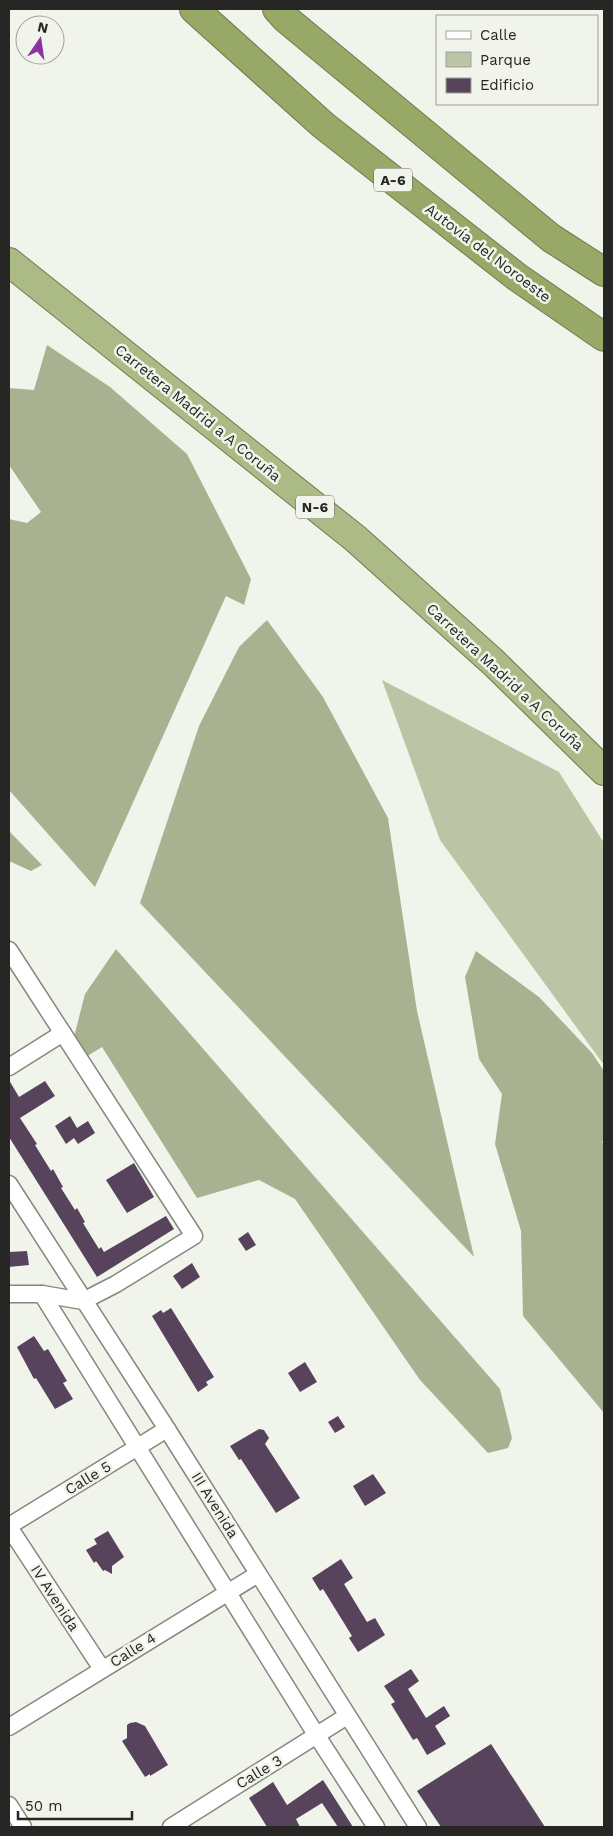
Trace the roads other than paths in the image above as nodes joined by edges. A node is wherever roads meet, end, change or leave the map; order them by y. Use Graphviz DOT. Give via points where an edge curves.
graph roads {
  1 [pos="194,9"];
  2 [pos="277,9"];
  3 [pos="9,262"];
  4 [pos="604,272"];
  5 [pos="604,337"];
  6 [pos="604,771"];
  7 [pos="9,950"];
  8 [pos="62,1034"];
  9 [pos="9,1067"];
  10 [pos="9,1184"];
  11 [pos="9,1294"];
  12 [pos="42,1294"];
  13 [pos="83,1301"];
  14 [pos="167,1429"];
  15 [pos="137,1448"];
  16 [pos="9,1526"];
  17 [pos="258,1574"];
  18 [pos="228,1592"];
  19 [pos="102,1669"];
  20 [pos="347,1716"];
  21 [pos="9,1727"];
  22 [pos="317,1736"];
  23 [pos="9,1805"];
  24 [pos="23,1827"];
  25 [pos="171,1827"];
  26 [pos="376,1827"];
  27 [pos="418,1827"];
  1 -- 5 [label="highway, Autovía del Noroeste / A-6" via="323,125 516,278"];
  2 -- 4 [label="highway" via="551,238"];
  3 -- 6 [label="highway, Carretera Madrid a A Coruña / N-6" via="356,539 494,663"];
  7 -- 8 [label="street"];
  8 -- 9 [label="street"];
  8 -- 13 [label="street" via="194,1236"];
  10 -- 13 [label="street, III Avenida"];
  11 -- 12 [label="street"];
  12 -- 13 [label="street"];
  12 -- 15 [label="street"];
  13 -- 14 [label="street, III Avenida"];
  14 -- 15 [label="street, Calle 5"];
  14 -- 17 [label="street, III Avenida"];
  15 -- 16 [label="street, Calle 5"];
  15 -- 18 [label="street"];
  16 -- 19 [label="street, IV Avenida"];
  17 -- 18 [label="street, Calle 4"];
  17 -- 20 [label="street, III Avenida"];
  18 -- 19 [label="street, Calle 4"];
  18 -- 22 [label="street"];
  19 -- 21 [label="street, Calle 4"];
  20 -- 22 [label="street, Calle 3"];
  20 -- 27 [label="street, III Avenida"];
  22 -- 25 [label="street, Calle 3"];
  22 -- 26 [label="street"];
  23 -- 24 [label="street"];
}
